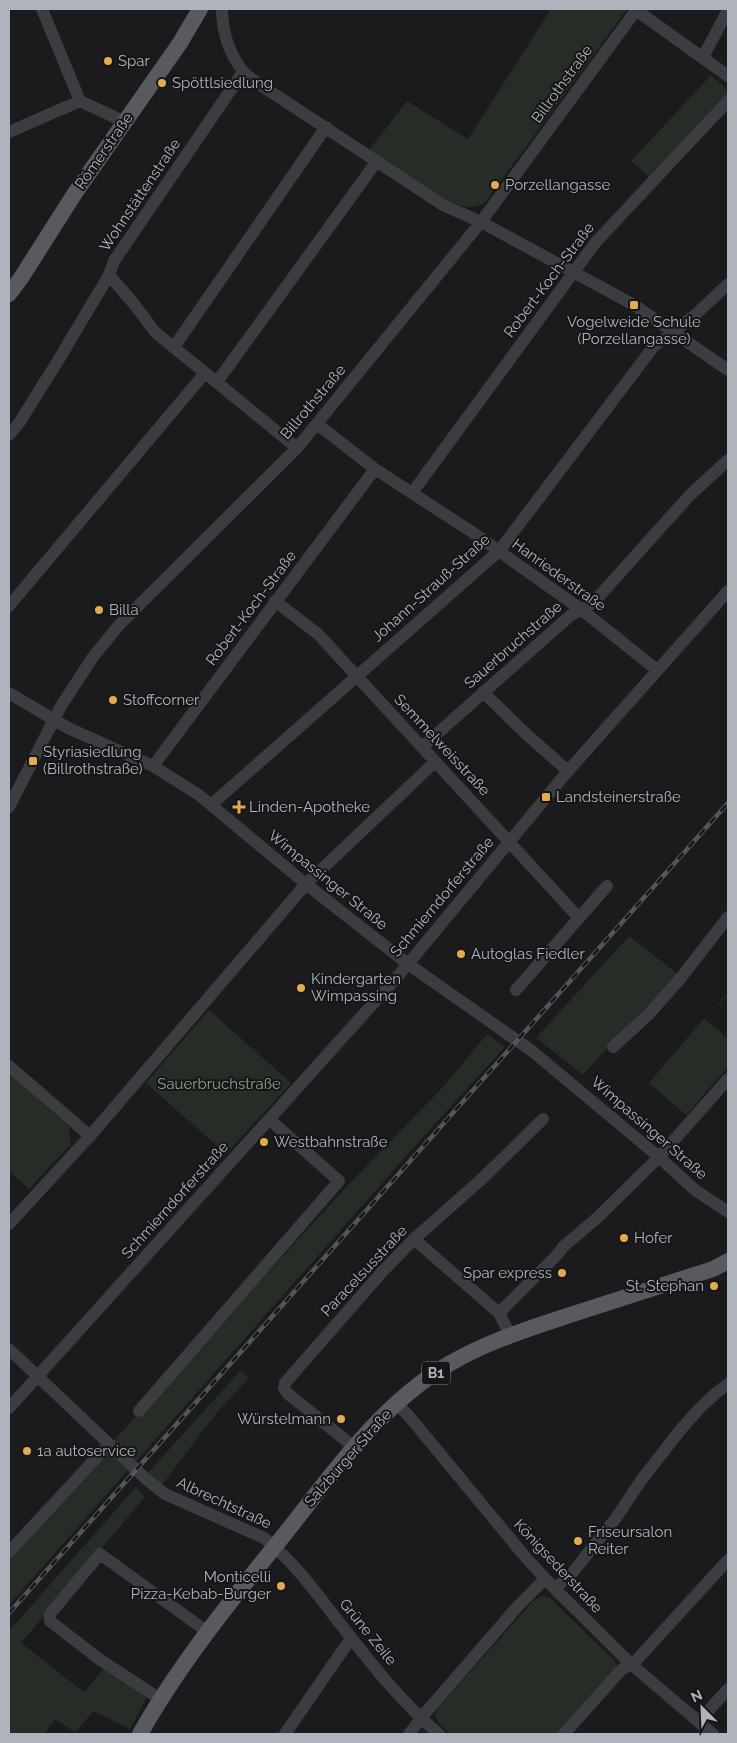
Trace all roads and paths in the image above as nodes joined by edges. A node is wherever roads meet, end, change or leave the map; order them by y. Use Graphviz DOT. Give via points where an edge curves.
graph roads {
  1 [pos="42,9"];
  2 [pos="200,9"];
  3 [pos="222,9"];
  4 [pos="637,9"];
  5 [pos="727,17"];
  6 [pos="703,58"];
  7 [pos="244,72"];
  8 [pos="728,76"];
  9 [pos="80,101"];
  10 [pos="728,101"];
  11 [pos="125,122"];
  12 [pos="326,127"];
  13 [pos="9,132"];
  14 [pos="378,161"];
  15 [pos="481,222"];
  16 [pos="574,272"];
  17 [pos="109,276"];
  18 [pos="728,284"];
  19 [pos="9,294"];
  20 [pos="672,332"];
  21 [pos="174,347"];
  22 [pos="728,370"];
  23 [pos="205,373"];
  24 [pos="217,382"];
  25 [pos="317,424"];
  26 [pos="9,435"];
  27 [pos="296,448"];
  28 [pos="728,460"];
  29 [pos="375,469"];
  30 [pos="412,493"];
  31 [pos="499,551"];
  32 [pos="728,591"];
  33 [pos="275,601"];
  34 [pos="9,606"];
  35 [pos="582,610"];
  36 [pos="657,670"];
  37 [pos="357,677"];
  38 [pos="484,692"];
  39 [pos="9,693"];
  40 [pos="54,720"];
  41 [pos="422,747"];
  42 [pos="435,762"];
  43 [pos="152,766"];
  44 [pos="568,771"];
  45 [pos="211,805"];
  46 [pos="9,807"];
  47 [pos="509,842"];
  48 [pos="306,884"];
  49 [pos="607,886"];
  50 [pos="728,917"];
  51 [pos="579,918"];
  52 [pos="408,964"];
  53 [pos="516,990"];
  54 [pos="613,1047"];
  55 [pos="9,1066"];
  56 [pos="728,1079"];
  57 [pos="269,1119"];
  58 [pos="543,1119"];
  59 [pos="90,1136"];
  60 [pos="659,1157"];
  61 [pos="728,1212"];
  62 [pos="9,1224"];
  63 [pos="414,1239"];
  64 [pos="728,1261"];
  65 [pos="499,1313"];
  66 [pos="510,1335"];
  67 [pos="9,1350"];
  68 [pos="37,1376"];
  69 [pos="728,1384"];
  70 [pos="396,1403"];
  71 [pos="9,1408"];
  72 [pos="139,1411"];
  73 [pos="109,1444"];
  74 [pos="354,1447"];
  75 [pos="274,1546"];
  76 [pos="9,1552"];
  77 [pos="728,1560"];
  78 [pos="544,1578"];
  79 [pos="555,1590"];
  80 [pos="209,1632"];
  81 [pos="352,1640"];
  82 [pos="632,1665"];
  83 [pos="728,1689"];
  84 [pos="160,1699"];
  85 [pos="421,1718"];
  86 [pos="699,1721"];
  87 [pos="140,1734"];
  88 [pos="285,1734"];
  89 [pos="409,1734"];
  90 [pos="439,1734"];
  91 [pos="564,1734"];
  92 [pos="713,1734"];
  1 -- 9 [label="street"];
  2 -- 11 [label="main road, Römerstraße"];
  3 -- 7 [label="street" via="226,40"];
  4 -- 6 [label="street"];
  4 -- 15 [label="street, Billrothstraße"];
  5 -- 6 [label="street"];
  6 -- 8 [label="street"];
  7 -- 12 [label="street"];
  7 -- 17 [label="street, Wohnstättenstraße" via="114,261"];
  9 -- 11 [label="street"];
  9 -- 13 [label="street"];
  10 -- 16 [label="street, Robert-Koch-Straße" via="595,243"];
  11 -- 19 [label="main road, Römerstraße"];
  12 -- 14 [label="street"];
  12 -- 21 [label="street"];
  14 -- 15 [label="street" via="443,205"];
  14 -- 24 [label="street"];
  15 -- 16 [label="street"];
  15 -- 25 [label="street, Billrothstraße"];
  16 -- 20 [label="street" via="634,305"];
  16 -- 30 [label="street, Robert-Koch-Straße"];
  17 -- 21 [label="street, Wohnstättenstraße" via="155,332"];
  17 -- 26 [label="street"];
  18 -- 20 [label="street, Johann-Strauß-Straße"];
  20 -- 22 [label="street"];
  20 -- 31 [label="street, Johann-Strauß-Straße" via="654,346"];
  21 -- 23 [label="street, Wohnstättenstraße"];
  23 -- 24 [label="street, Wohnstättenstraße"];
  23 -- 34 [label="street"];
  24 -- 27 [label="street, Wohnstättenstraße"];
  25 -- 27 [label="street, Billrothstraße"];
  25 -- 29 [label="street, Hanriederstraße"];
  27 -- 40 [label="street, Billrothstraße" via="119,625 93,657"];
  28 -- 35 [label="street, Sauerbruchstraße" via="689,496 593,603"];
  29 -- 30 [label="street, Hanriederstraße"];
  29 -- 33 [label="street, Robert-Koch-Straße"];
  30 -- 31 [label="street, Hanriederstraße"];
  31 -- 35 [label="street, Hanriederstraße"];
  31 -- 37 [label="street, Johann-Strauß-Straße"];
  32 -- 36 [label="street, Schmierndorferstraße"];
  33 -- 37 [label="street, Semmelweisstraße" via="318,634"];
  33 -- 43 [label="street, Robert-Koch-Straße"];
  35 -- 36 [label="street, Hanriederstraße"];
  35 -- 38 [label="street, Sauerbruchstraße" via="565,620"];
  36 -- 44 [label="street, Schmierndorferstraße"];
  37 -- 41 [label="street, Semmelweisstraße"];
  37 -- 45 [label="street, Johann-Strauß-Straße"];
  38 -- 41 [label="street, Sauerbruchstraße"];
  38 -- 44 [label="street"];
  39 -- 40 [label="street, Wimpassinger Straße"];
  40 -- 43 [label="street, Wimpassinger Straße"];
  40 -- 46 [label="street, Billrothstraße"];
  41 -- 42 [label="street, Semmelweisstraße"];
  42 -- 47 [label="street, Semmelweisstraße"];
  42 -- 48 [label="street"];
  43 -- 45 [label="street, Wimpassinger Straße"];
  44 -- 47 [label="street, Schmierndorferstraße"];
  45 -- 48 [label="street, Wimpassinger Straße"];
  47 -- 51 [label="street, Semmelweisstraße"];
  47 -- 52 [label="street, Schmierndorferstraße"];
  48 -- 52 [label="street, Wimpassinger Straße"];
  48 -- 59 [label="street"];
  49 -- 51 [label="street"];
  50 -- 54 [label="street" via="680,979"];
  51 -- 53 [label="street"];
  52 -- 57 [label="street, Schmierndorferstraße"];
  52 -- 60 [label="street, Wimpassinger Straße" via="532,1051"];
  55 -- 59 [label="street"];
  56 -- 60 [label="street"];
  57 -- 68 [label="street, Schmierndorferstraße"];
  57 -- 72 [label="street" via="339,1182"];
  58 -- 63 [label="street, Paracelsusstraße" via="484,1178"];
  59 -- 62 [label="street"];
  60 -- 61 [label="street, Wimpassinger Straße" via="694,1190"];
  60 -- 65 [label="street" via="564,1246"];
  63 -- 65 [label="street"];
  63 -- 74 [label="street, Paracelsusstraße" via="285,1383 286,1393"];
  64 -- 66 [label="main road, Salzburger Straße / B1" via="713,1269"];
  65 -- 66 [label="street"];
  66 -- 70 [label="main road, Salzburger Straße / B1" via="448,1365"];
  67 -- 68 [label="street"];
  68 -- 71 [label="street"];
  68 -- 73 [label="street, Albrechtstraße"];
  69 -- 79 [label="street" via="682,1428 616,1518"];
  70 -- 74 [label="main road, Salzburger Straße / B1"];
  70 -- 78 [label="street, Königsederstraße"];
  73 -- 75 [label="street, Albrechtstraße" via="165,1494 264,1538"];
  73 -- 76 [label="street"];
  74 -- 75 [label="main road, Salzburger Straße / B1"];
  75 -- 80 [label="main road, Salzburger Straße / B1"];
  75 -- 81 [label="street, Grüne Zeile" via="294,1565"];
  77 -- 82 [label="street"];
  78 -- 79 [label="street, Königsederstraße"];
  78 -- 85 [label="street"];
  79 -- 82 [label="street, Königsederstraße"];
  80 -- 84 [label="main road, Salzburger Straße / B1"];
  80 -- 84 [label="street" via="100,1554 50,1614 50,1621"];
  81 -- 85 [label="street, Grüne Zeile"];
  81 -- 88 [label="street"];
  82 -- 86 [label="street, Königsederstraße"];
  82 -- 91 [label="street" via="622,1669"];
  83 -- 86 [label="street"];
  84 -- 87 [label="main road, Salzburger Straße / B1"];
  85 -- 89 [label="street"];
  85 -- 90 [label="street, Grüne Zeile"];
  86 -- 92 [label="street, Königsederstraße"];
}
